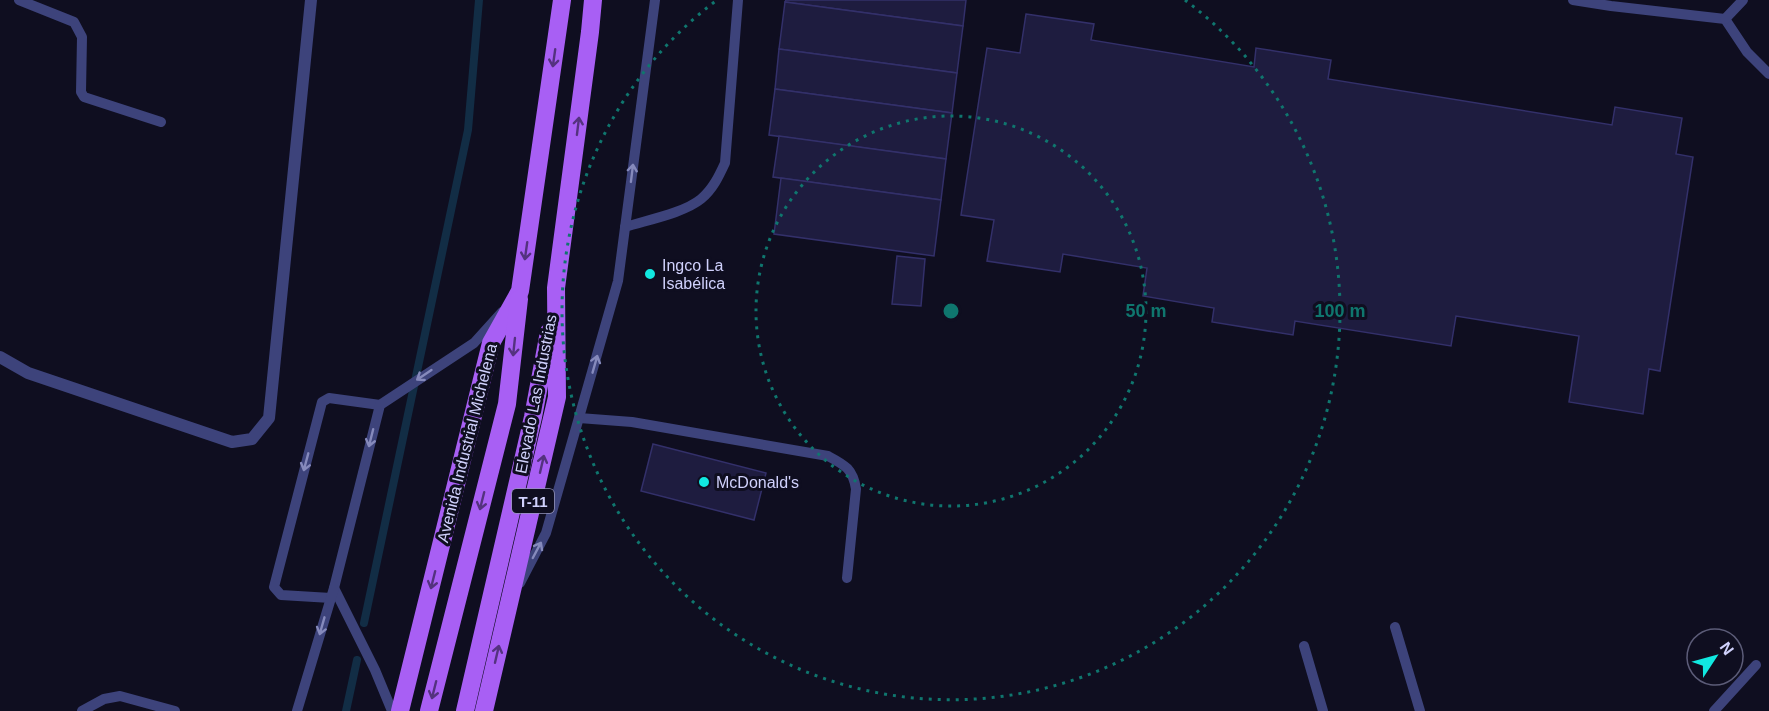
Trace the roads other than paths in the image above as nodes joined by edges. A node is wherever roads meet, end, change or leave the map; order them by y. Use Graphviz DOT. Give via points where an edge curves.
graph roads {
  1 [pos="19,0"];
  2 [pos="311,0"];
  3 [pos="562,0"];
  4 [pos="592,0"];
  5 [pos="655,0"];
  6 [pos="738,0"];
  7 [pos="1573,0"];
  8 [pos="1743,0"];
  9 [pos="1725,19"];
  10 [pos="1769,74"];
  11 [pos="161,122"];
  12 [pos="625,227"];
  13 [pos="556,288"];
  14 [pos="520,291"];
  15 [pos="0,357"];
  16 [pos="380,405"];
  17 [pos="579,418"];
  18 [pos="847,578"];
  19 [pos="332,593"];
  20 [pos="510,602"];
  21 [pos="1395,627"];
  22 [pos="1304,646"];
  23 [pos="1756,665"];
  24 [pos="488,706"];
  25 [pos="82,711"];
  26 [pos="175,711"];
  27 [pos="297,711"];
  28 [pos="392,711"];
  29 [pos="400,711"];
  30 [pos="429,711"];
  31 [pos="465,711"];
  32 [pos="1323,711"];
  33 [pos="1420,711"];
  34 [pos="1714,711"];
  1 -- 11 [label="lane" via="74,22 82,37 84,97"];
  2 -- 15 [label="street" via="269,418 252,439 232,442 28,373"];
  3 -- 14 [label="main road, Avenida Industrial Michelena, one-way"];
  13 -- 4 [label="main road, T-11, one-way"];
  12 -- 5 [label="lane, one-way"];
  6 -- 12 [label="lane" via="725,163 717,181 688,207"];
  7 -- 9 [label="lane"];
  8 -- 9 [label="lane"];
  9 -- 10 [label="lane" via="1747,52"];
  17 -- 12 [label="lane, one-way" via="618,281"];
  20 -- 13 [label="main road, T-11, one-way" via="557,397"];
  13 -- 31 [label="main road, Elevado Las Industrias / T-11" via="537,394"];
  14 -- 16 [label="lane, one-way" via="474,343"];
  14 -- 29 [label="main road, Avenida Industrial Michelena, one-way" via="491,343"];
  14 -- 30 [label="main road, Elevado Las Industrias, one-way" via="507,404"];
  16 -- 19 [label="lane, one-way"];
  16 -- 19 [label="lane, one-way" via="330,398 322,402 274,587 281,595"];
  17 -- 18 [label="lane" via="632,422 828,456 845,465 854,477 856,489"];
  20 -- 17 [label="lane, one-way" via="546,533"];
  19 -- 27 [label="lane, one-way"];
  19 -- 28 [label="lane" via="375,670"];
  24 -- 20 [label="main road, T-11, one-way"];
  21 -- 33 [label="lane"];
  22 -- 32 [label="lane"];
  23 -- 34 [label="lane"];
  25 -- 26 [label="lane" via="104,699 120,696"];
}
